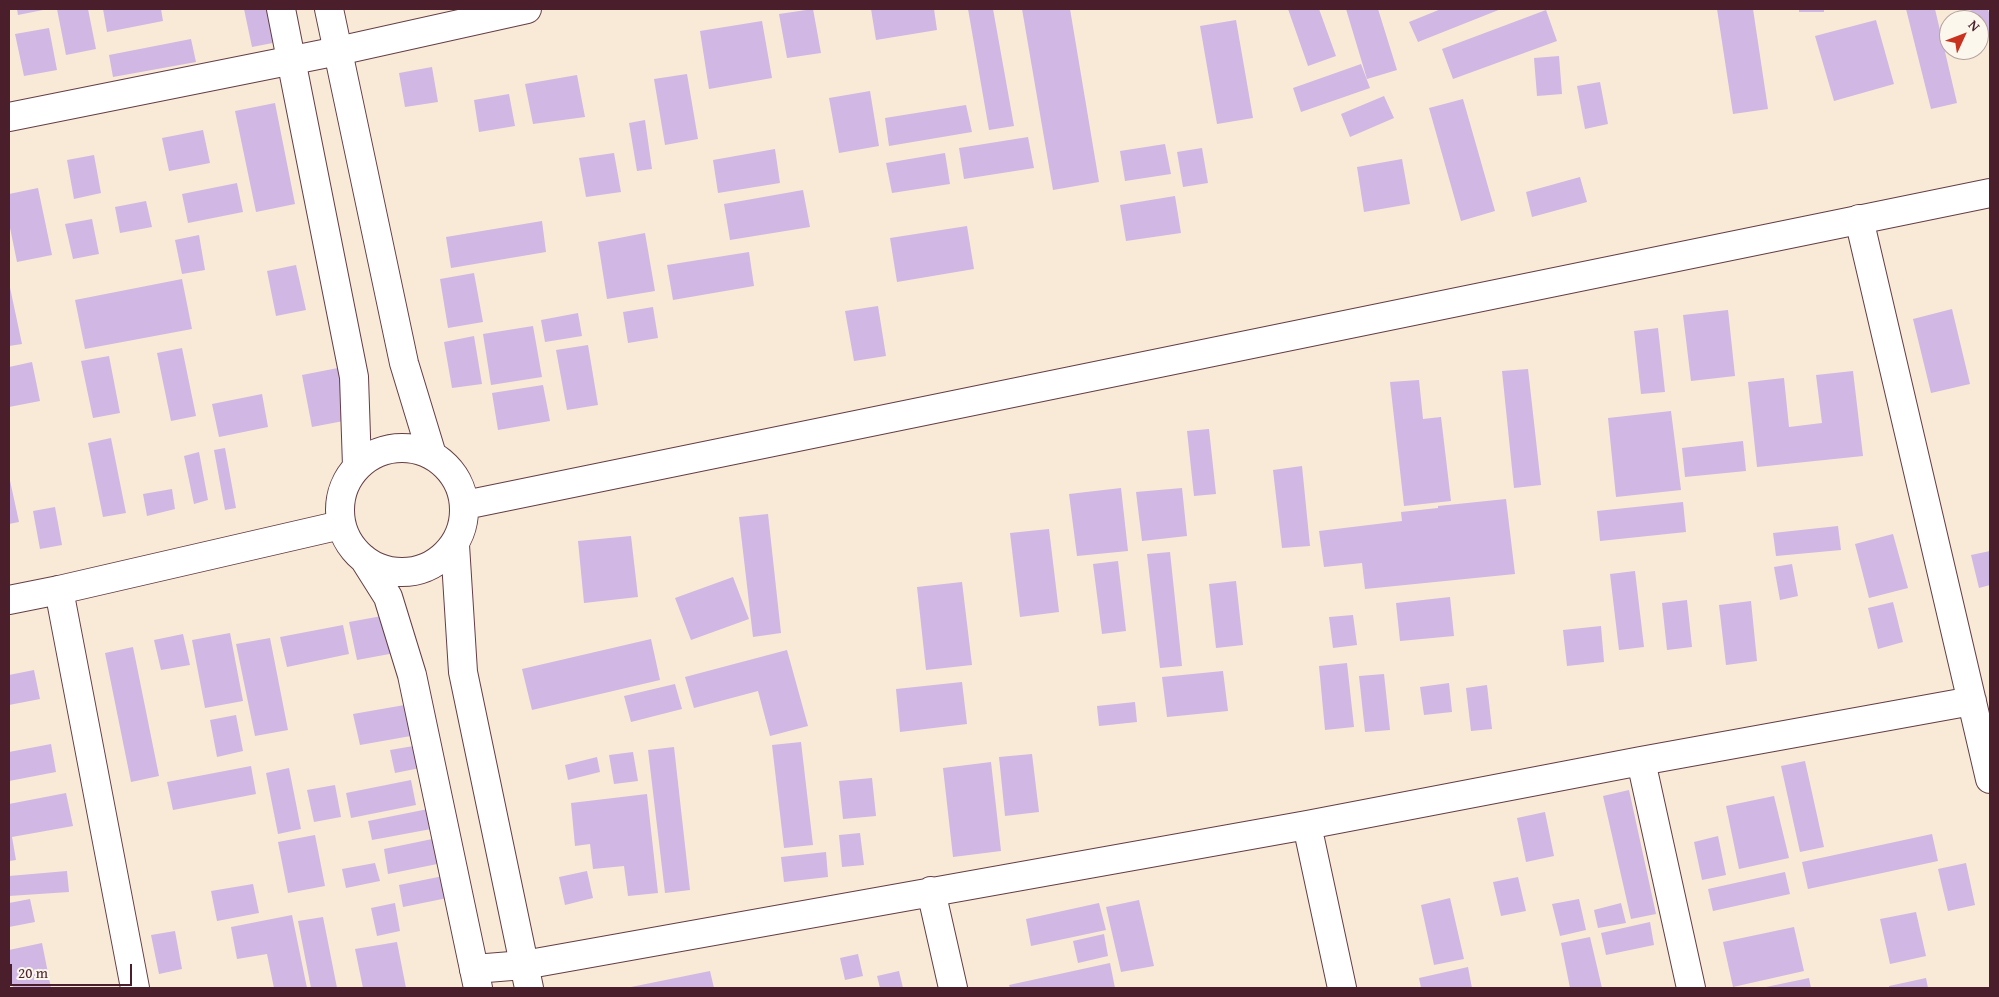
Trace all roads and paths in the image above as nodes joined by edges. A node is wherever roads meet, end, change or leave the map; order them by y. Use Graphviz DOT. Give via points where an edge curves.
graph roads {
  1 [pos="281,9"];
  2 [pos="329,9"];
  3 [pos="527,9"];
  4 [pos="338,51"];
  5 [pos="291,60"];
  6 [pos="9,117"];
  7 [pos="1990,193"];
  8 [pos="1859,219"];
  9 [pos="432,455"];
  10 [pos="357,466"];
  11 [pos="465,505"];
  12 [pos="341,525"];
  13 [pos="455,545"];
  14 [pos="364,559"];
  15 [pos="59,590"];
  16 [pos="9,600"];
  17 [pos="1972,701"];
  18 [pos="1641,761"];
  19 [pos="1990,779"];
  20 [pos="1307,825"];
  21 [pos="930,891"];
  22 [pos="527,977"];
  23 [pos="477,979"];
  24 [pos="135,988"];
  25 [pos="953,988"];
  26 [pos="1342,988"];
  27 [pos="1690,988"];
  1 -- 5 [label="street"];
  2 -- 4 [label="street"];
  3 -- 4 [label="street"];
  4 -- 5 [label="street"];
  4 -- 9 [label="street" via="404,363"];
  5 -- 6 [label="street"];
  5 -- 10 [label="street" via="354,377"];
  7 -- 8 [label="street"];
  8 -- 11 [label="street"];
  8 -- 17 [label="street"];
  9 -- 10 [label="street" via="413,448 392,448 373,454"];
  9 -- 11 [label="street" via="449,468 460,485"];
  10 -- 12 [label="street" via="345,484 340,504"];
  11 -- 13 [label="street" via="463,525"];
  12 -- 14 [label="street" via="349,544"];
  12 -- 15 [label="street"];
  13 -- 14 [label="street" via="441,560 423,570 402,573 382,570"];
  13 -- 22 [label="street" via="463,672"];
  14 -- 23 [label="street" via="388,597 412,675"];
  15 -- 16 [label="street"];
  15 -- 24 [label="street"];
  17 -- 18 [label="street"];
  17 -- 19 [label="street"];
  18 -- 20 [label="street"];
  18 -- 27 [label="street"];
  20 -- 21 [label="street"];
  20 -- 26 [label="street"];
  21 -- 22 [label="street"];
  21 -- 25 [label="street"];
  22 -- 23 [label="street"];
}
